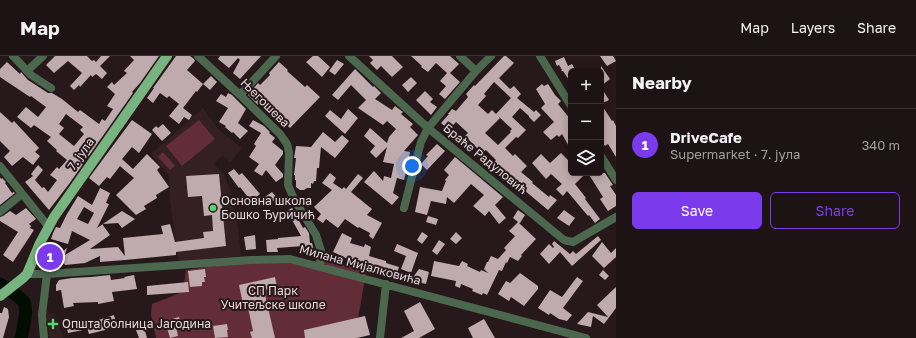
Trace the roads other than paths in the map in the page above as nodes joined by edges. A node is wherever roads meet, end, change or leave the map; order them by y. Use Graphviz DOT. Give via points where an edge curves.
graph roads {
  1 [pos="13,56"];
  2 [pos="42,56"];
  3 [pos="167,56"];
  4 [pos="198,56"];
  5 [pos="276,56"];
  6 [pos="349,56"];
  7 [pos="460,56"];
  8 [pos="491,56"];
  9 [pos="540,56"];
  10 [pos="27,71"];
  11 [pos="476,71"];
  12 [pos="51,88"];
  13 [pos="240,95"];
  14 [pos="570,104"];
  15 [pos="428,128"];
  16 [pos="604,161"];
  17 [pos="0,166"];
  18 [pos="616,180"];
  19 [pos="22,194"];
  20 [pos="404,208"];
  21 [pos="0,212"];
  22 [pos="616,216"];
  23 [pos="48,226"];
  24 [pos="320,266"];
  25 [pos="47,274"];
  26 [pos="25,276"];
  27 [pos="386,284"];
  28 [pos="0,296"];
  29 [pos="44,338"];
  30 [pos="380,338"];
  31 [pos="586,338"];
  1 -- 10 [label="street"];
  2 -- 10 [label="street"];
  3 -- 23 [label="main road, 7. јула"];
  4 -- 13 [label="street, Његошева"];
  5 -- 13 [label="street"];
  6 -- 15 [label="street, Браће Радуловић"];
  7 -- 11 [label="street"];
  8 -- 11 [label="street"];
  9 -- 14 [label="street"];
  10 -- 12 [label="street"];
  11 -- 15 [label="street"];
  13 -- 24 [label="street, Његошева" via="287,144 288,185 316,235 321,251"];
  15 -- 20 [label="street" via="417,157"];
  15 -- 22 [label="street, Браће Радуловић" via="568,241 572,242"];
  16 -- 18 [label="street"];
  17 -- 19 [label="street"];
  19 -- 21 [label="street"];
  19 -- 23 [label="street"];
  23 -- 26 [label="main road, 7. јула"];
  24 -- 25 [label="street, Милана Мијалковића" via="290,259 251,260"];
  24 -- 27 [label="street, Милана Мијалковића"];
  25 -- 26 [label="street, Милана Мијалковића"];
  25 -- 29 [label="street" via="42,315"];
  26 -- 28 [label="main road"];
  27 -- 30 [label="street"];
  27 -- 31 [label="street, Милана Мијалковића"];
}
